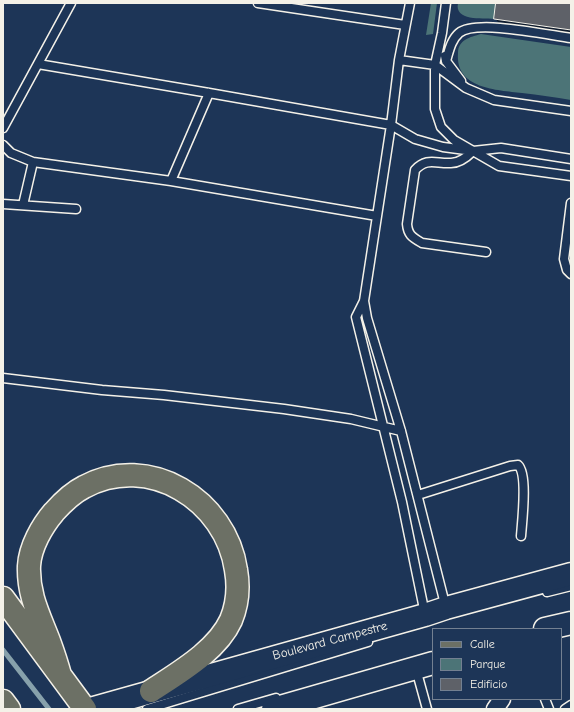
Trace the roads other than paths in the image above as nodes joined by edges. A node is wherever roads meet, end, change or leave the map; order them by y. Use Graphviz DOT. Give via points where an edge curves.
graph roads {
  1 [pos="71,3"];
  2 [pos="258,3"];
  3 [pos="410,3"];
  4 [pos="446,3"];
  5 [pos="405,25"];
  6 [pos="442,33"];
  7 [pos="571,38"];
  8 [pos="399,60"];
  9 [pos="446,61"];
  10 [pos="38,64"];
  11 [pos="435,65"];
  12 [pos="466,88"];
  13 [pos="209,93"];
  14 [pos="571,111"];
  15 [pos="391,125"];
  16 [pos="3,128"];
  17 [pos="3,145"];
  18 [pos="473,151"];
  19 [pos="571,159"];
  20 [pos="33,162"];
  21 [pos="571,176"];
  22 [pos="171,181"];
  23 [pos="571,203"];
  24 [pos="3,204"];
  25 [pos="23,205"];
  26 [pos="76,209"];
  27 [pos="377,216"];
  28 [pos="486,252"];
  29 [pos="571,274"];
  30 [pos="364,301"];
  31 [pos="383,372"];
  32 [pos="370,374"];
  33 [pos="3,378"];
  34 [pos="383,426"];
  35 [pos="401,431"];
  36 [pos="418,495"];
  37 [pos="521,536"];
  38 [pos="571,574"];
  39 [pos="571,586"];
  40 [pos="541,593"];
  41 [pos="3,598"];
  42 [pos="446,608"];
  43 [pos="425,615"];
  44 [pos="571,625"];
  45 [pos="552,628"];
  46 [pos="562,630"];
  47 [pos="376,640"];
  48 [pos="424,666"];
  49 [pos="60,676"];
  50 [pos="346,680"];
  51 [pos="372,680"];
  52 [pos="149,700"];
  53 [pos="501,700"];
  54 [pos="546,700"];
  55 [pos="3,701"];
  56 [pos="277,703"];
  57 [pos="571,705"];
  58 [pos="9,709"];
  59 [pos="85,709"];
  60 [pos="90,709"];
  61 [pos="238,709"];
  62 [pos="427,709"];
  63 [pos="495,709"];
  64 [pos="550,709"];
  65 [pos="565,709"];
  1 -- 10 [label="lane"];
  2 -- 5 [label="lane"];
  3 -- 5 [label="lane"];
  4 -- 6 [label="lane"];
  5 -- 8 [label="lane"];
  6 -- 9 [label="lane"];
  6 -- 11 [label="lane"];
  7 -- 9 [label="lane" via="475,27 458,34 450,44"];
  8 -- 11 [label="lane"];
  8 -- 15 [label="lane"];
  9 -- 12 [label="lane"];
  10 -- 13 [label="lane"];
  10 -- 16 [label="lane"];
  11 -- 12 [label="lane"];
  11 -- 18 [label="lane" via="435,109 441,127 454,140"];
  12 -- 14 [label="lane" via="494,100"];
  13 -- 15 [label="lane"];
  13 -- 22 [label="lane"];
  15 -- 18 [label="lane" via="415,139 442,147"];
  15 -- 27 [label="lane"];
  17 -- 20 [label="lane" via="11,153"];
  18 -- 19 [label="lane" via="502,148"];
  18 -- 21 [label="lane" via="499,166"];
  18 -- 28 [label="lane" via="452,163 429,162 420,164 415,170 408,232 422,243"];
  20 -- 22 [label="lane"];
  20 -- 25 [label="lane"];
  22 -- 27 [label="lane"];
  23 -- 29 [label="lane" via="564,259"];
  24 -- 25 [label="lane"];
  25 -- 26 [label="lane"];
  27 -- 30 [label="lane"];
  30 -- 31 [label="lane"];
  30 -- 32 [label="lane" via="356,317"];
  31 -- 32 [label="lane"];
  31 -- 35 [label="lane"];
  32 -- 34 [label="lane"];
  33 -- 34 [label="lane" via="261,406"];
  34 -- 35 [label="lane"];
  34 -- 43 [label="lane" via="402,502"];
  35 -- 36 [label="lane"];
  36 -- 37 [label="lane" via="518,465 524,482"];
  36 -- 42 [label="lane"];
  38 -- 42 [label="main road, Boulevard Campestre"];
  39 -- 40 [label="lane"];
  41 -- 49 [label="main road"];
  42 -- 43 [label="main road, Boulevard Campestre"];
  43 -- 52 [label="main road, Boulevard Campestre"];
  44 -- 45 [label="main road"];
  44 -- 46 [label="street"];
  47 -- 52 [label="lane"];
  48 -- 51 [label="main road"];
  48 -- 62 [label="lane"];
  49 -- 52 [label="main road" via="30,590 29,564 35,544 46,521 65,500 84,487 104,479 127,475 148,477 169,483 184,491 213,516 230,545 238,582 237,604 231,621 220,637"];
  49 -- 59 [label="main road"];
  50 -- 51 [label="lane"];
  51 -- 56 [label="main road"];
  52 -- 60 [label="main road, Boulevard Campestre" via="117,701"];
  53 -- 63 [label="street"];
  54 -- 64 [label="lane"];
  55 -- 58 [label="main road"];
  56 -- 61 [label="lane"];
  57 -- 65 [label="lane"];
}
